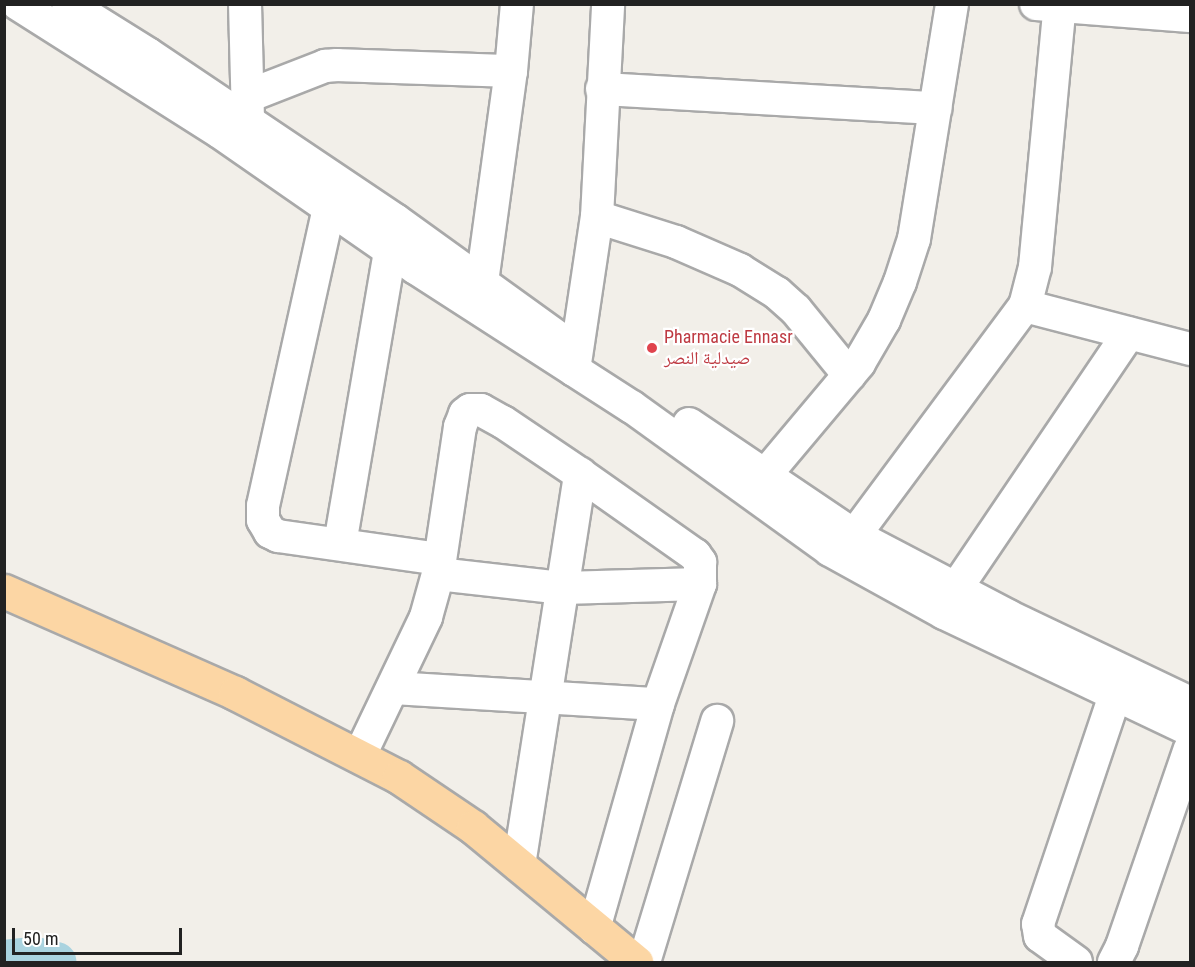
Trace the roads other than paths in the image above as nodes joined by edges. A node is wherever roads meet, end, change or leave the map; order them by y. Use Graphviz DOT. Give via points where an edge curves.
graph roads {
  1 [pos="18,4"];
  2 [pos="68,4"];
  3 [pos="245,4"];
  4 [pos="517,4"];
  5 [pos="608,4"];
  6 [pos="952,4"];
  7 [pos="1052,5"];
  8 [pos="1191,16"];
  9 [pos="511,71"];
  10 [pos="602,90"];
  11 [pos="935,108"];
  12 [pos="248,109"];
  13 [pos="248,153"];
  14 [pos="329,208"];
  15 [pos="597,217"];
  16 [pos="390,250"];
  17 [pos="482,282"];
  18 [pos="1025,306"];
  19 [pos="1129,333"];
  20 [pos="1191,349"];
  21 [pos="576,360"];
  22 [pos="849,375"];
  23 [pos="580,474"];
  24 [pos="766,474"];
  25 [pos="340,544"];
  26 [pos="847,545"];
  27 [pos="438,566"];
  28 [pos="700,584"];
  29 [pos="563,588"];
  30 [pos="955,590"];
  31 [pos="4,591"];
  32 [pos="1002,627"];
  33 [pos="1119,683"];
  34 [pos="393,688"];
  35 [pos="546,697"];
  36 [pos="657,704"];
  37 [pos="1191,704"];
  38 [pos="717,721"];
  39 [pos="1191,730"];
  40 [pos="1191,749"];
  41 [pos="360,755"];
  42 [pos="519,865"];
  43 [pos="594,928"];
  44 [pos="636,963"];
  45 [pos="644,963"];
  46 [pos="1076,963"];
  47 [pos="1114,963"];
  1 -- 13 [label="street"];
  2 -- 12 [label="street"];
  3 -- 12 [label="street"];
  4 -- 9 [label="street"];
  5 -- 10 [label="street"];
  6 -- 11 [label="street"];
  7 -- 8 [label="street"];
  7 -- 18 [label="street" via="1035,267"];
  9 -- 12 [label="street" via="325,66"];
  9 -- 17 [label="street"];
  10 -- 11 [label="street"];
  10 -- 15 [label="street"];
  11 -- 22 [label="street" via="914,239 884,320"];
  12 -- 13 [label="street"];
  12 -- 17 [label="street"];
  13 -- 14 [label="street"];
  14 -- 16 [label="street"];
  14 -- 25 [label="street" via="262,513 265,525 278,536"];
  15 -- 21 [label="street"];
  15 -- 22 [label="street" via="676,242 740,270 777,292"];
  16 -- 21 [label="street"];
  16 -- 25 [label="street"];
  17 -- 21 [label="street"];
  18 -- 19 [label="street"];
  18 -- 26 [label="street"];
  19 -- 20 [label="street"];
  19 -- 30 [label="street"];
  21 -- 24 [label="street"];
  21 -- 26 [label="street" via="632,407"];
  22 -- 24 [label="street"];
  23 -- 27 [label="street" via="503,422 481,410 470,410 459,433"];
  23 -- 28 [label="street" via="695,555 702,572"];
  23 -- 29 [label="street"];
  24 -- 26 [label="street"];
  25 -- 27 [label="street"];
  26 -- 30 [label="street"];
  26 -- 32 [label="street"];
  27 -- 29 [label="street"];
  27 -- 34 [label="street" via="426,617"];
  28 -- 29 [label="street"];
  28 -- 36 [label="street"];
  29 -- 35 [label="street"];
  30 -- 32 [label="street"];
  31 -- 41 [label="main road" via="235,693"];
  32 -- 33 [label="street"];
  33 -- 37 [label="street"];
  33 -- 39 [label="street"];
  33 -- 46 [label="street" via="1038,924 1040,936"];
  34 -- 35 [label="street"];
  34 -- 41 [label="street"];
  35 -- 36 [label="street"];
  35 -- 42 [label="street"];
  36 -- 43 [label="street"];
  38 -- 45 [label="street"];
  40 -- 47 [label="street"];
  41 -- 42 [label="main road" via="436,800"];
  42 -- 43 [label="main road"];
  43 -- 44 [label="main road"];
}
